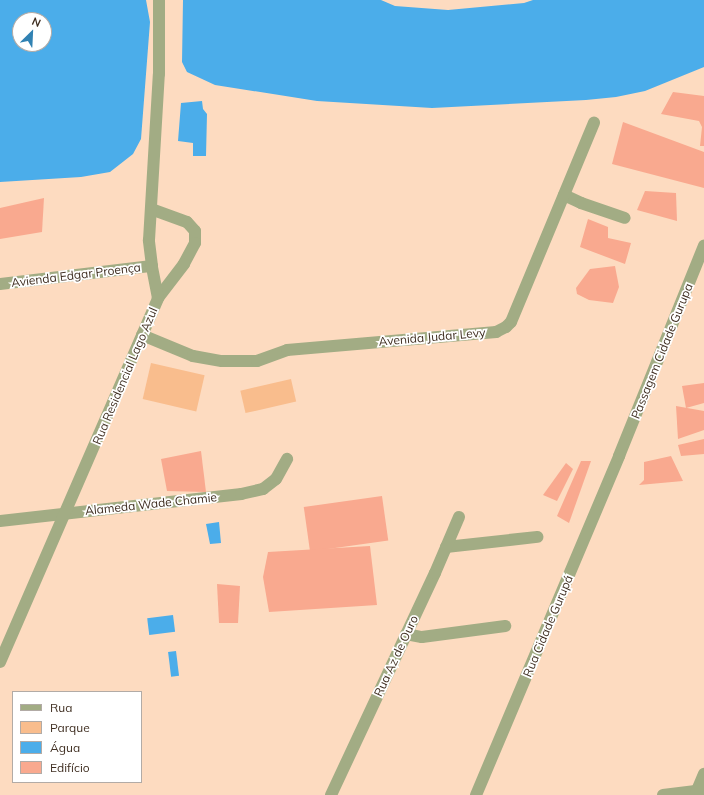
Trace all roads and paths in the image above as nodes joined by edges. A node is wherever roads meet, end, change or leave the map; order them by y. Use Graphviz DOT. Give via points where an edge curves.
graph roads {
  1 [pos="159,0"];
  2 [pos="594,123"];
  3 [pos="564,195"];
  4 [pos="151,209"];
  5 [pos="625,218"];
  6 [pos="704,246"];
  7 [pos="152,266"];
  8 [pos="0,284"];
  9 [pos="158,298"];
  10 [pos="142,335"];
  11 [pos="619,456"];
  12 [pos="287,459"];
  13 [pos="66,514"];
  14 [pos="459,517"];
  15 [pos="0,521"];
  16 [pos="537,537"];
  17 [pos="446,547"];
  18 [pos="505,626"];
  19 [pos="406,634"];
  20 [pos="3,645"];
  21 [pos="0,662"];
  22 [pos="704,774"];
  23 [pos="699,792"];
  24 [pos="331,795"];
  25 [pos="476,795"];
  26 [pos="664,795"];
  1 -- 4 [label="street, Rua Residencial Lago Azul" via="159,74"];
  2 -- 3 [label="street, Avenida Judar Levy"];
  3 -- 5 [label="street"];
  3 -- 10 [label="street, Avenida Judar Levy" via="511,322 496,332 287,350 257,361 222,362 193,356"];
  4 -- 7 [label="street, Rua Residencial Lago Azul" via="149,240"];
  4 -- 9 [label="street" via="187,222 195,231 195,243 184,264"];
  6 -- 11 [label="street, Passagem Cidade Gurupa"];
  7 -- 8 [label="street, Avienda Edgar Proença"];
  7 -- 9 [label="street, Rua Residencial Lago Azul"];
  9 -- 10 [label="street, Rua Residencial Lago Azul"];
  10 -- 13 [label="street, Rua Residencial Lago Azul"];
  11 -- 25 [label="street, Rua Cidade Gurupá"];
  12 -- 13 [label="street, Alameda Wade Chamie" via="276,479 263,489 241,494"];
  13 -- 15 [label="street, Alameda Wade Chamie"];
  13 -- 20 [label="street, Rua Residencial Lago Azul"];
  14 -- 17 [label="street, Rua Az de Ouro"];
  16 -- 17 [label="street"];
  17 -- 19 [label="street, Rua Az de Ouro"];
  18 -- 19 [label="street" via="422,637"];
  19 -- 24 [label="street, Rua Az de Ouro"];
  20 -- 21 [label="street, Rua Residencial Lago Azul"];
  22 -- 23 [label="street"];
  23 -- 26 [label="street"];
}
